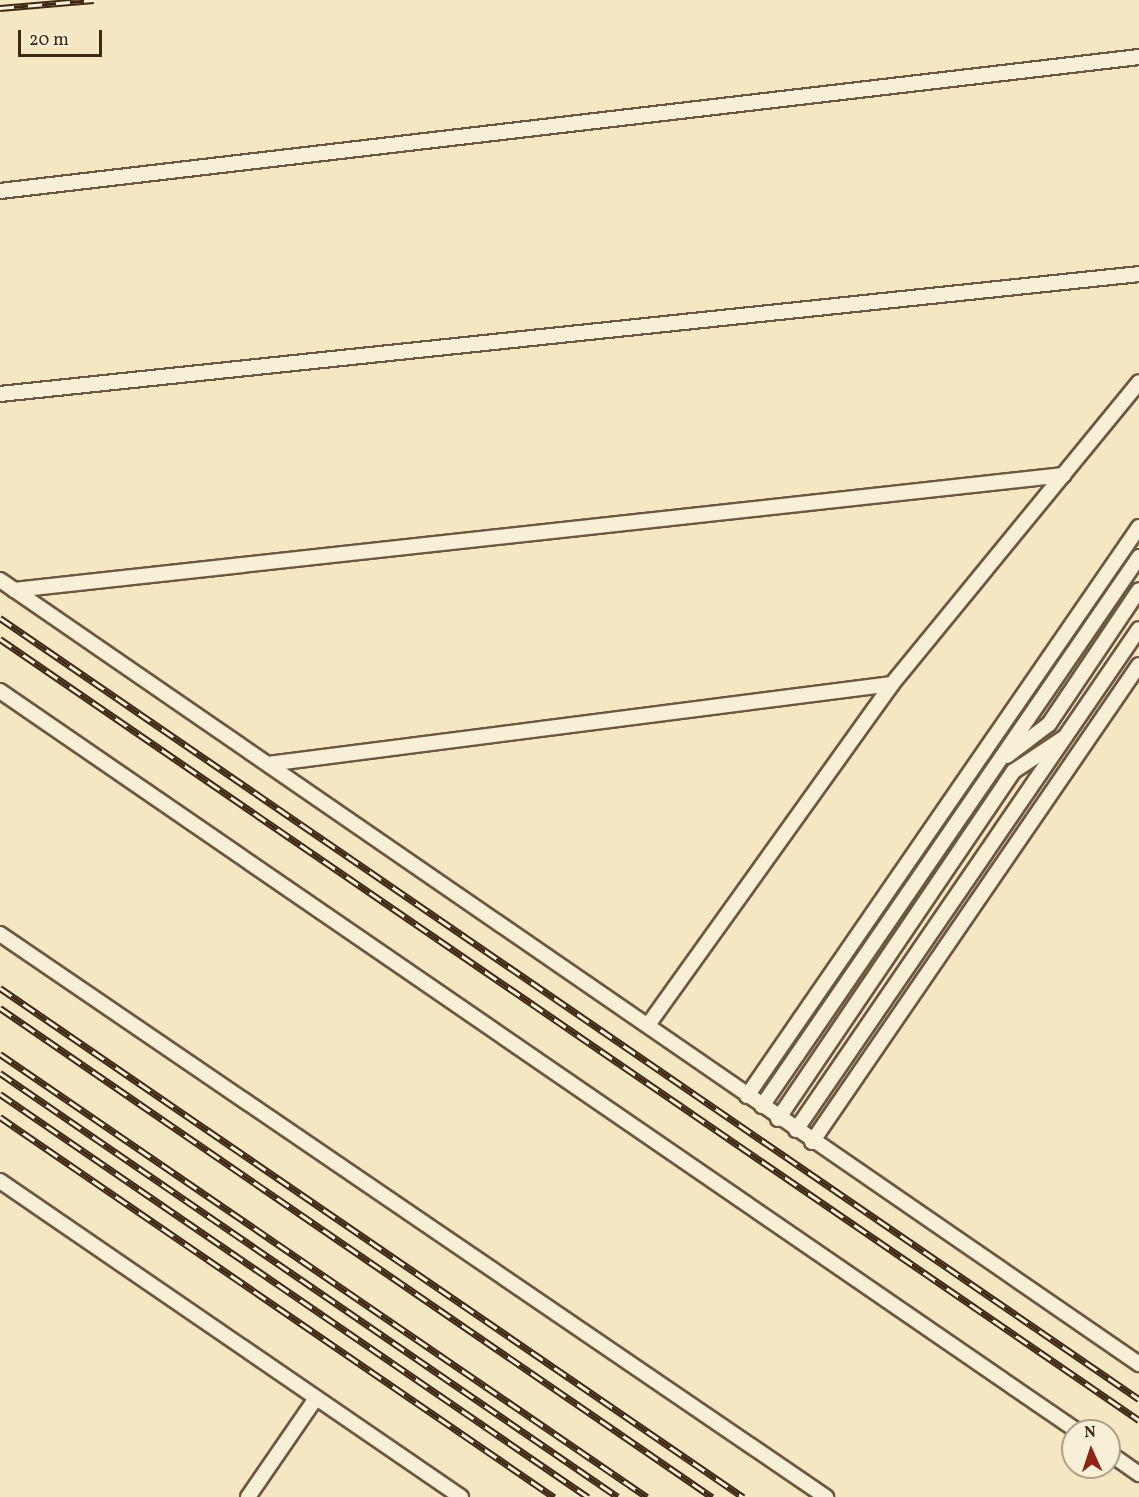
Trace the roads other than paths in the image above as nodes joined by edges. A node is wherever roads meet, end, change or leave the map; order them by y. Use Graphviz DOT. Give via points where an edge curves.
graph roads {
  1 [pos="1139,57"];
  2 [pos="0,191"];
  3 [pos="1139,274"];
  4 [pos="1139,382"];
  5 [pos="0,394"];
  6 [pos="1064,475"];
  7 [pos="1139,527"];
  8 [pos="1139,557"];
  9 [pos="0,580"];
  10 [pos="14,590"];
  11 [pos="1139,590"];
  12 [pos="1139,629"];
  13 [pos="1139,665"];
  14 [pos="892,684"];
  15 [pos="0,691"];
  16 [pos="1069,734"];
  17 [pos="999,762"];
  18 [pos="268,765"];
  19 [pos="0,934"];
  20 [pos="648,1025"];
  21 [pos="747,1096"];
  22 [pos="762,1106"];
  23 [pos="778,1119"];
  24 [pos="796,1130"];
  25 [pos="812,1142"];
  26 [pos="0,1181"];
  27 [pos="1139,1364"];
  28 [pos="316,1398"];
  29 [pos="1061,1420"];
  30 [pos="1121,1461"];
  31 [pos="1139,1474"];
  32 [pos="248,1497"];
  33 [pos="461,1497"];
  34 [pos="826,1497"];
  1 -- 2 [label="lane"];
  3 -- 5 [label="lane"];
  4 -- 6 [label="lane"];
  6 -- 10 [label="lane"];
  6 -- 14 [label="lane"];
  7 -- 21 [label="lane"];
  8 -- 17 [label="lane"];
  9 -- 10 [label="lane"];
  10 -- 18 [label="lane"];
  11 -- 17 [label="lane" via="1049,724"];
  12 -- 16 [label="lane"];
  13 -- 25 [label="lane"];
  14 -- 18 [label="lane"];
  14 -- 20 [label="lane"];
  15 -- 29 [label="lane"];
  16 -- 23 [label="lane" via="1014,771"];
  16 -- 24 [label="lane"];
  17 -- 22 [label="lane"];
  18 -- 20 [label="lane"];
  19 -- 34 [label="lane"];
  20 -- 21 [label="lane"];
  21 -- 22 [label="lane"];
  22 -- 23 [label="lane"];
  23 -- 24 [label="lane"];
  24 -- 25 [label="lane"];
  25 -- 27 [label="lane"];
  26 -- 28 [label="lane"];
  28 -- 32 [label="lane"];
  28 -- 33 [label="lane"];
  30 -- 31 [label="lane"];
}
